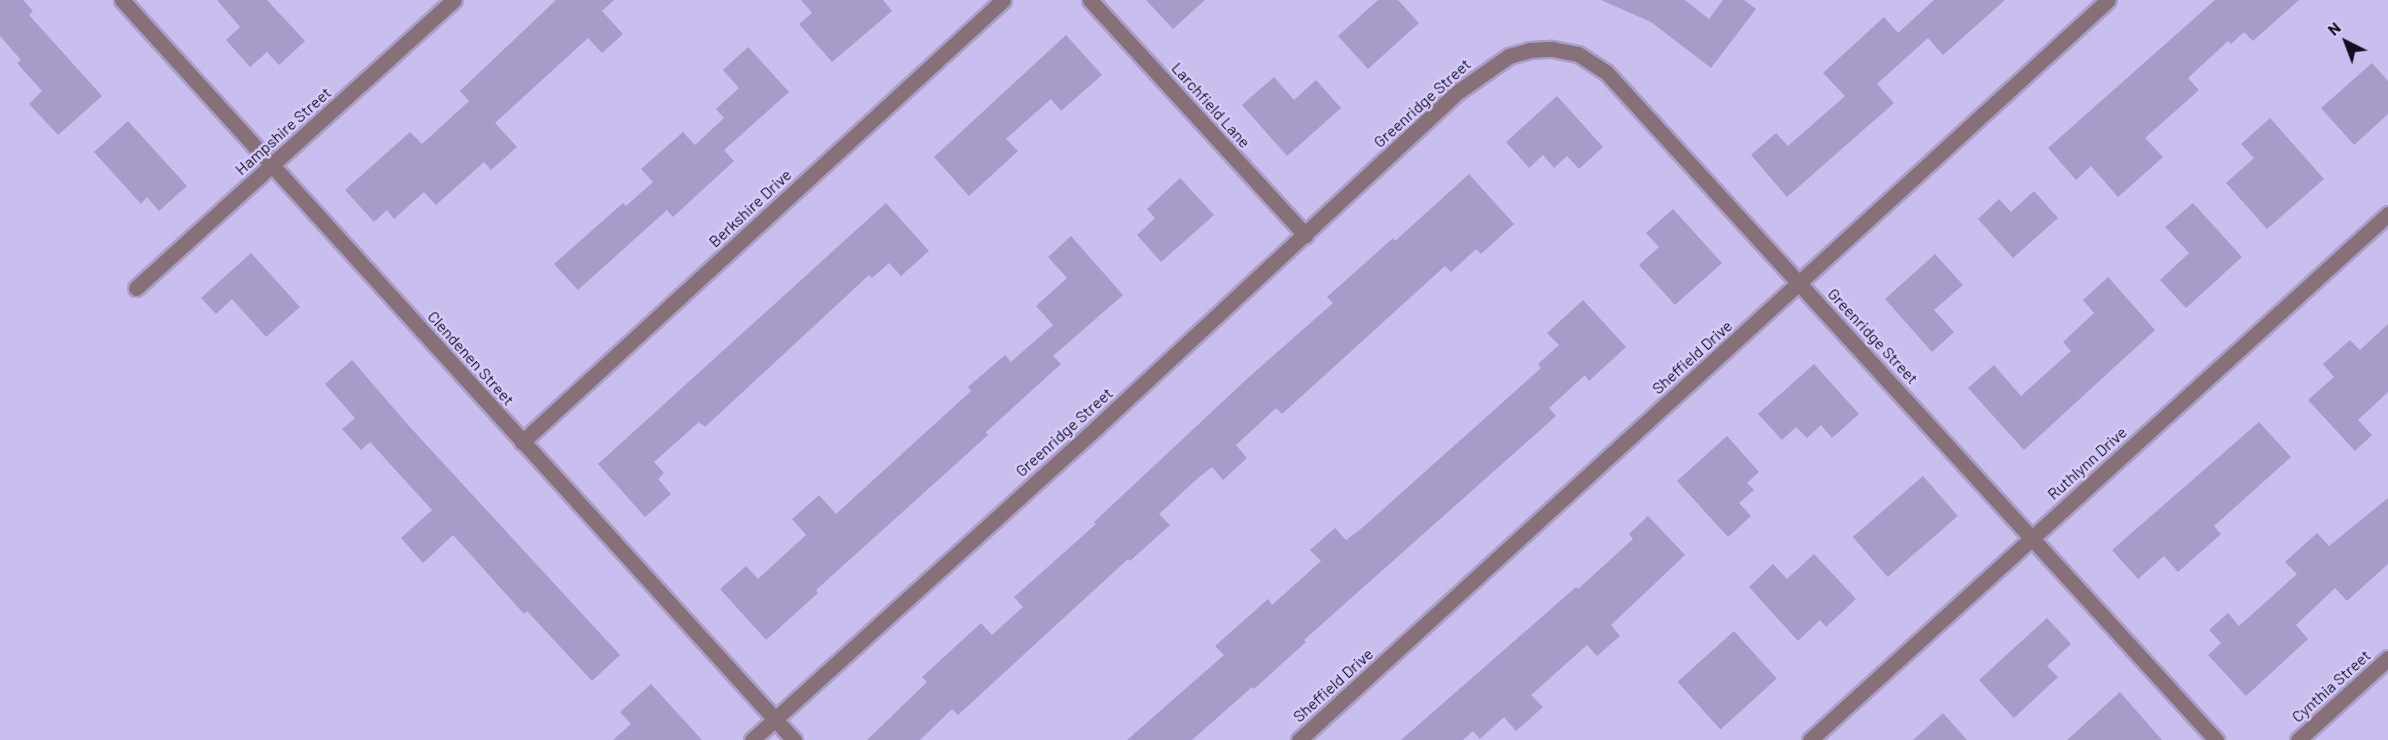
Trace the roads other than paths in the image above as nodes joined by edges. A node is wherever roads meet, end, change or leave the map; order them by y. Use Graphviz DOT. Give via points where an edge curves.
graph roads {
  1 [pos="122,0"];
  2 [pos="453,0"];
  3 [pos="1003,0"];
  4 [pos="1090,0"];
  5 [pos="2108,0"];
  6 [pos="273,166"];
  7 [pos="2388,214"];
  8 [pos="1305,235"];
  9 [pos="1800,283"];
  10 [pos="136,288"];
  11 [pos="522,442"];
  12 [pos="2033,537"];
  13 [pos="2388,658"];
  14 [pos="774,719"];
  15 [pos="752,740"];
  16 [pos="794,740"];
  17 [pos="1299,740"];
  18 [pos="1810,740"];
  19 [pos="2216,740"];
  20 [pos="2298,740"];
  1 -- 6 [label="street, Clendenen Street"];
  2 -- 6 [label="street, Hampshire Street"];
  3 -- 11 [label="street, Berkshire Drive"];
  4 -- 8 [label="street, Larchfield Lane"];
  5 -- 9 [label="street, Sheffield Drive"];
  6 -- 10 [label="street, Hampshire Street"];
  6 -- 11 [label="street, Clendenen Street"];
  7 -- 12 [label="street, Ruthlynn Drive"];
  8 -- 9 [label="street, Greenridge Street" via="1478,76 1509,56 1552,49 1578,54 1606,72"];
  8 -- 14 [label="street, Greenridge Street"];
  9 -- 12 [label="street, Greenridge Street"];
  9 -- 17 [label="street, Sheffield Drive"];
  11 -- 14 [label="street, Clendenen Street"];
  12 -- 18 [label="street, Ruthlynn Drive"];
  12 -- 19 [label="street, Greenridge Street"];
  13 -- 20 [label="street, Cynthia Street"];
  14 -- 15 [label="street, Greenridge Street"];
  14 -- 16 [label="street, Clendenen Street"];
}
